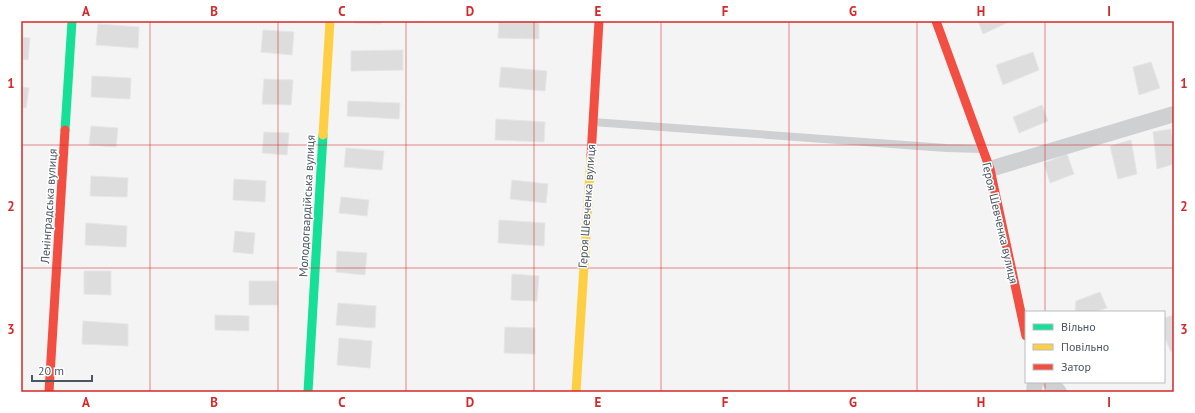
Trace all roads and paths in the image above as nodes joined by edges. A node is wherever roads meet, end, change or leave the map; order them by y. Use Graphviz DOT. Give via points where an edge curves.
graph roads {
  1 [pos="72,21"];
  2 [pos="330,21"];
  3 [pos="599,21"];
  4 [pos="936,21"];
  5 [pos="1174,114"];
  6 [pos="593,122"];
  7 [pos="983,150"];
  8 [pos="990,169"];
  9 [pos="1025,331"];
  10 [pos="1051,383"];
  11 [pos="49,392"];
  12 [pos="308,392"];
  13 [pos="576,392"];
  14 [pos="1059,392"];
  1 -- 11 [label="street, Ленінградська вулиця"];
  2 -- 12 [label="street, Молодогвардійська вулиця"];
  3 -- 6 [label="street, Героя Шевченка вулиця"];
  4 -- 7 [label="street, Героя Шевченка вулиця"];
  5 -- 8 [label="street"];
  6 -- 7 [label="lane"];
  6 -- 13 [label="street, Героя Шевченка вулиця"];
  7 -- 8 [label="street, Героя Шевченка вулиця"];
  8 -- 9 [label="street, Героя Шевченка вулиця"];
  10 -- 14 [label="street"];
}
